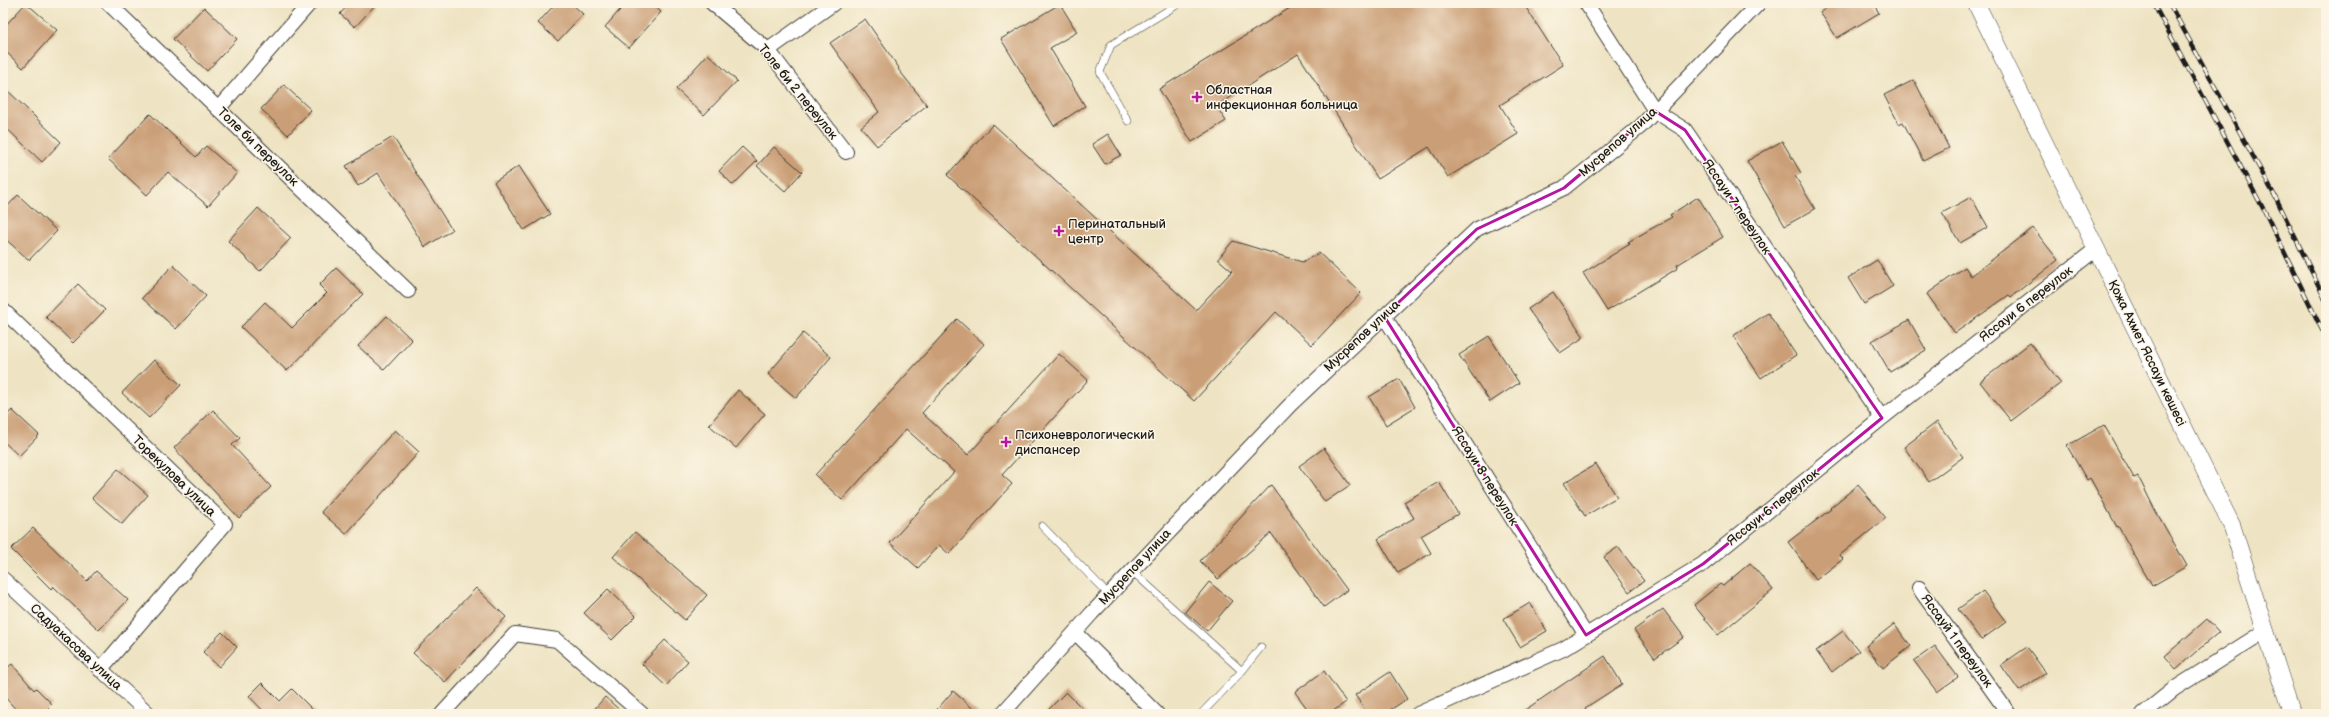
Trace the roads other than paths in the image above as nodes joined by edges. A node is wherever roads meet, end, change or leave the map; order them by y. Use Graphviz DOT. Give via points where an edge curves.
graph roads {
  1 [pos="108,3"];
  2 [pos="310,3"];
  3 [pos="712,3"];
  4 [pos="834,3"];
  5 [pos="1180,3"];
  6 [pos="1586,3"];
  7 [pos="1758,3"];
  8 [pos="1976,3"];
  9 [pos="768,50"];
  10 [pos="218,109"];
  11 [pos="1655,111"];
  12 [pos="1128,121"];
  13 [pos="846,152"];
  14 [pos="2096,249"];
  15 [pos="408,291"];
  16 [pos="3,310"];
  17 [pos="1384,316"];
  18 [pos="1882,418"];
  19 [pos="1042,526"];
  20 [pos="1132,571"];
  21 [pos="3,579"];
  22 [pos="1919,588"];
  23 [pos="1109,595"];
  24 [pos="2265,631"];
  25 [pos="1076,633"];
  26 [pos="1586,635"];
  27 [pos="1261,647"];
  28 [pos="100,670"];
  29 [pos="1242,671"];
  30 [pos="149,714"];
  31 [pos="442,714"];
  32 [pos="642,714"];
  33 [pos="1002,714"];
  34 [pos="1157,714"];
  35 [pos="1201,714"];
  36 [pos="1418,714"];
  37 [pos="2009,714"];
  38 [pos="2143,714"];
  39 [pos="2292,714"];
  1 -- 10 [label="street, Толе би переулок"];
  2 -- 10 [label="street"];
  3 -- 9 [label="street, Толе би 2 переулок"];
  4 -- 9 [label="street"];
  5 -- 12 [label="lane" via="1111,45 1100,72"];
  6 -- 11 [label="street, Яссауи 7 переулок"];
  7 -- 11 [label="street, Мусрепов улица"];
  8 -- 14 [label="street, Қожа Ахмет Яссауи көшесі"];
  9 -- 13 [label="street, Толе би 2 переулок"];
  10 -- 15 [label="street, Толе би переулок"];
  11 -- 17 [label="street, Мусрепов улица" via="1641,126 1564,188 1477,229"];
  11 -- 18 [label="street, Яссауи 7 переулок" via="1685,130"];
  14 -- 18 [label="street, Яссауи 6 переулок"];
  14 -- 24 [label="street, Қожа Ахмет Яссауи көшесі" via="2232,526"];
  16 -- 28 [label="street, Торекулова улица" via="225,524"];
  17 -- 20 [label="street, Мусрепов улица" via="1290,405"];
  17 -- 26 [label="street, Яссауи 8 переулок"];
  18 -- 26 [label="street, Яссауи 6 переулок" via="1703,564"];
  19 -- 23 [label="lane"];
  20 -- 23 [label="street, Мусрепов улица"];
  20 -- 29 [label="lane"];
  21 -- 28 [label="street, Садуакасова улица"];
  22 -- 37 [label="street, Яссауй 1 переулок"];
  23 -- 25 [label="street, Мусрепов улица"];
  24 -- 38 [label="street" via="2174,689"];
  24 -- 39 [label="street, Қожа Ахмет Яссауи көшесі"];
  25 -- 33 [label="street, Мусрепов улица"];
  25 -- 34 [label="street"];
  26 -- 36 [label="street, Яссауи 6 переулок" via="1563,649"];
  27 -- 29 [label="lane"];
  28 -- 30 [label="street, Садуакасова улица"];
  29 -- 35 [label="lane"];
  31 -- 32 [label="street" via="515,634 557,640"];
}
